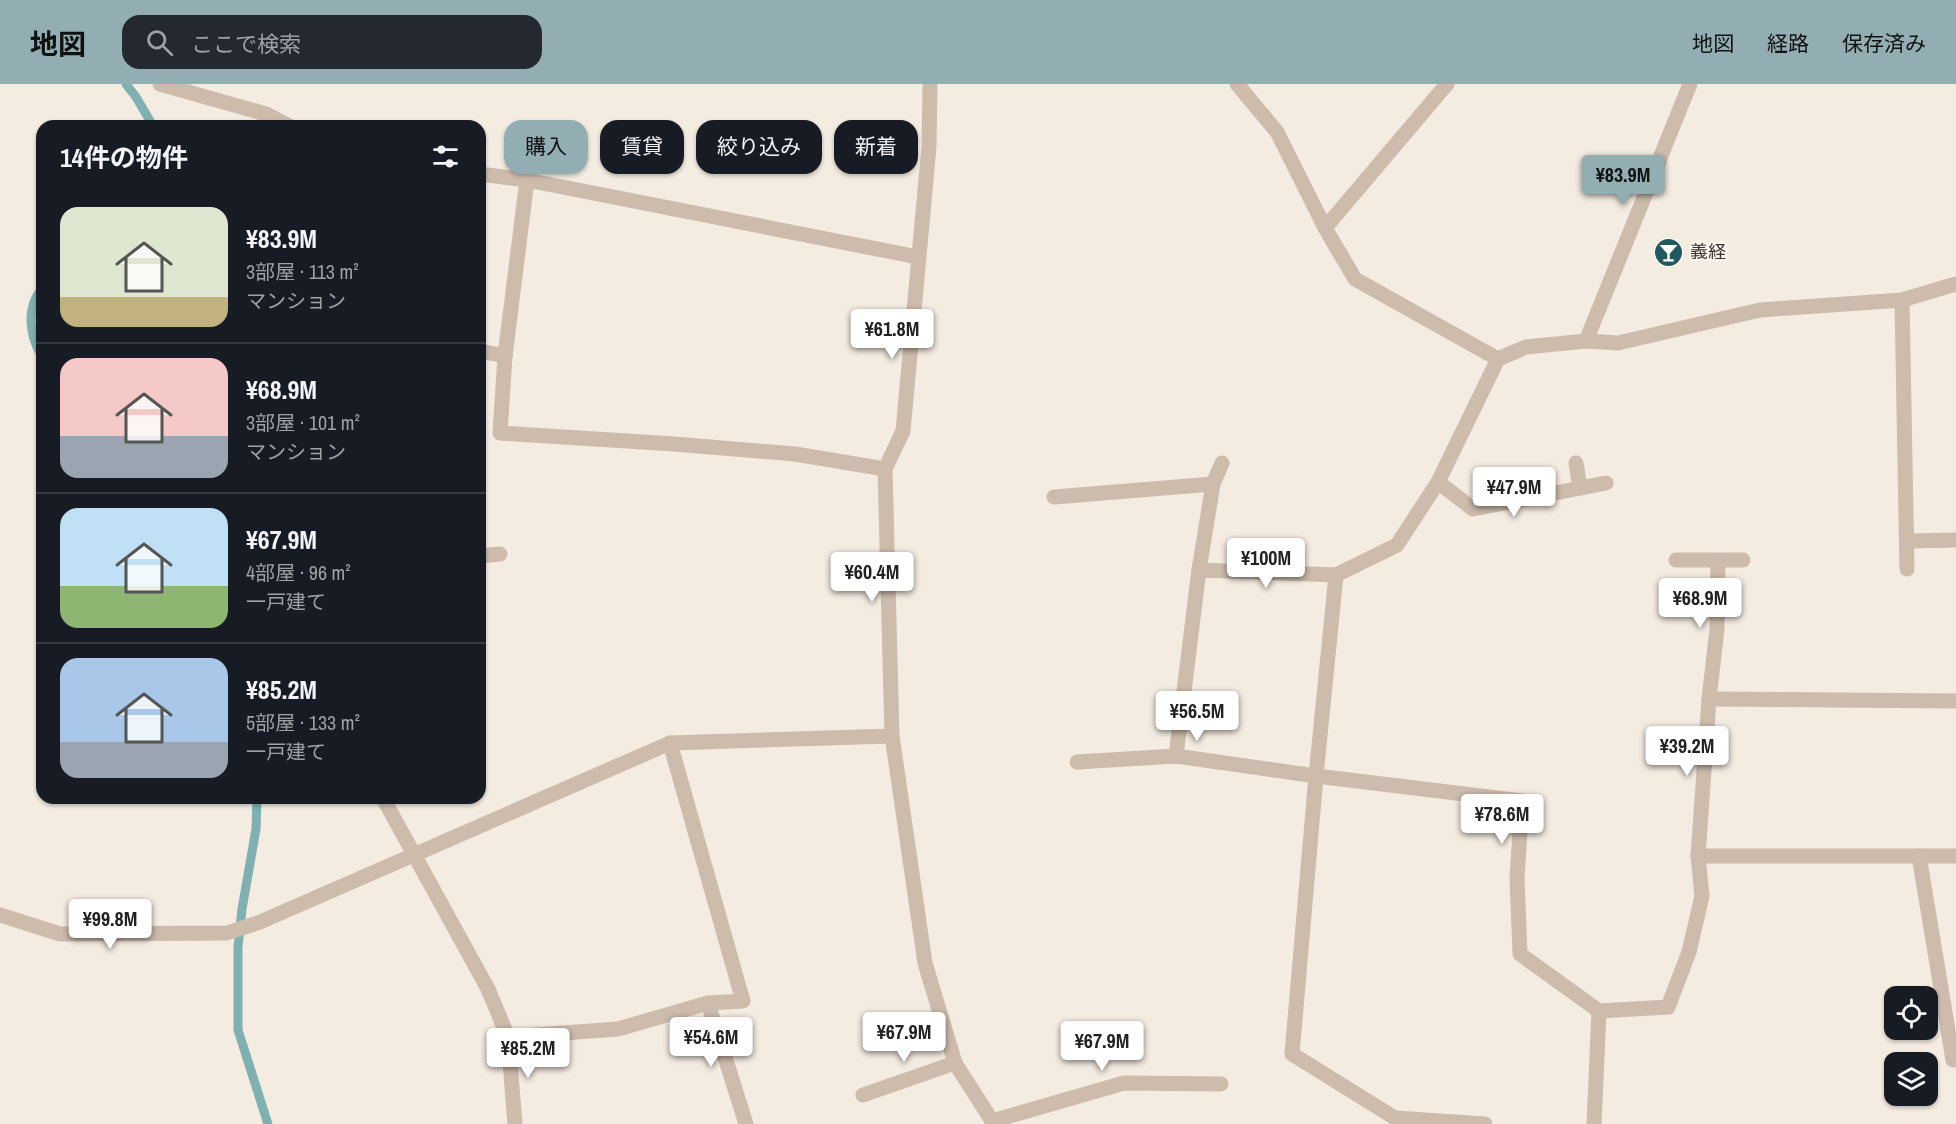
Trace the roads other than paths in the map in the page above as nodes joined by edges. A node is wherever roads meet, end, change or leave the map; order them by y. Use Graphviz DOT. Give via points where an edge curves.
graph roads {
  1 [pos="160,84"];
  2 [pos="930,84"];
  3 [pos="1238,84"];
  4 [pos="1448,84"];
  5 [pos="1690,84"];
  6 [pos="278,120"];
  7 [pos="486,175"];
  8 [pos="527,180"];
  9 [pos="1325,228"];
  10 [pos="918,257"];
  11 [pos="1956,284"];
  12 [pos="1902,300"];
  13 [pos="1586,341"];
  14 [pos="486,352"];
  15 [pos="505,356"];
  16 [pos="1498,359"];
  17 [pos="1222,463"];
  18 [pos="1576,463"];
  19 [pos="885,469"];
  20 [pos="1438,482"];
  21 [pos="1606,483"];
  22 [pos="1212,484"];
  23 [pos="1580,488"];
  24 [pos="1054,497"];
  25 [pos="1956,540"];
  26 [pos="1908,541"];
  27 [pos="500,554"];
  28 [pos="486,555"];
  29 [pos="1676,560"];
  30 [pos="1743,560"];
  31 [pos="1718,561"];
  32 [pos="1907,569"];
  33 [pos="1199,570"];
  34 [pos="1336,575"];
  35 [pos="1709,699"];
  36 [pos="1956,701"];
  37 [pos="892,736"];
  38 [pos="670,743"];
  39 [pos="1176,756"];
  40 [pos="1077,762"];
  41 [pos="1316,776"];
  42 [pos="386,804"];
  43 [pos="415,854"];
  44 [pos="1698,856"];
  45 [pos="1919,856"];
  46 [pos="1956,856"];
  47 [pos="0,915"];
  48 [pos="708,1002"];
  49 [pos="1599,1011"];
  50 [pos="508,1037"];
  51 [pos="1953,1060"];
  52 [pos="955,1063"];
  53 [pos="1221,1084"];
  54 [pos="863,1095"];
  55 [pos="993,1122"];
  56 [pos="515,1124"];
  57 [pos="746,1124"];
  58 [pos="1485,1124"];
  59 [pos="1594,1124"];
  1 -- 6 [label="street"];
  2 -- 10 [label="street" via="929,147"];
  3 -- 9 [label="street" via="1277,132"];
  4 -- 9 [label="street"];
  5 -- 13 [label="street"];
  7 -- 8 [label="street"];
  8 -- 10 [label="street"];
  8 -- 15 [label="street"];
  9 -- 16 [label="street" via="1355,279"];
  10 -- 19 [label="street" via="903,431"];
  11 -- 12 [label="street"];
  12 -- 13 [label="street" via="1760,310 1618,344"];
  12 -- 26 [label="street"];
  13 -- 16 [label="street" via="1526,348"];
  14 -- 15 [label="street"];
  15 -- 19 [label="street" via="500,433 795,454"];
  16 -- 20 [label="street"];
  17 -- 22 [label="street"];
  18 -- 23 [label="street"];
  19 -- 37 [label="street"];
  20 -- 23 [label="street" via="1473,509"];
  20 -- 34 [label="street" via="1397,545"];
  21 -- 23 [label="street"];
  22 -- 24 [label="street"];
  22 -- 33 [label="street"];
  25 -- 26 [label="street"];
  26 -- 32 [label="street"];
  27 -- 28 [label="street"];
  29 -- 31 [label="street"];
  30 -- 31 [label="street"];
  31 -- 35 [label="street" via="1717,629"];
  33 -- 34 [label="street"];
  33 -- 39 [label="street"];
  34 -- 41 [label="street"];
  35 -- 36 [label="street"];
  35 -- 44 [label="street"];
  37 -- 38 [label="street"];
  37 -- 52 [label="street" via="925,963"];
  38 -- 43 [label="street"];
  38 -- 48 [label="street" via="743,1001"];
  39 -- 40 [label="street"];
  39 -- 41 [label="street"];
  41 -- 49 [label="street" via="1522,801 1517,878 1520,954"];
  41 -- 58 [label="street" via="1292,1054 1395,1118"];
  42 -- 43 [label="street"];
  43 -- 47 [label="street" via="227,933 60,934"];
  43 -- 50 [label="street" via="488,989"];
  44 -- 45 [label="street"];
  44 -- 49 [label="street" via="1702,896 1689,952 1668,1006"];
  45 -- 46 [label="street"];
  45 -- 51 [label="street"];
  48 -- 50 [label="street" via="618,1029"];
  48 -- 57 [label="street"];
  49 -- 59 [label="street"];
  50 -- 56 [label="street"];
  52 -- 54 [label="street"];
  52 -- 55 [label="street"];
  53 -- 55 [label="street" via="1124,1083"];
}
